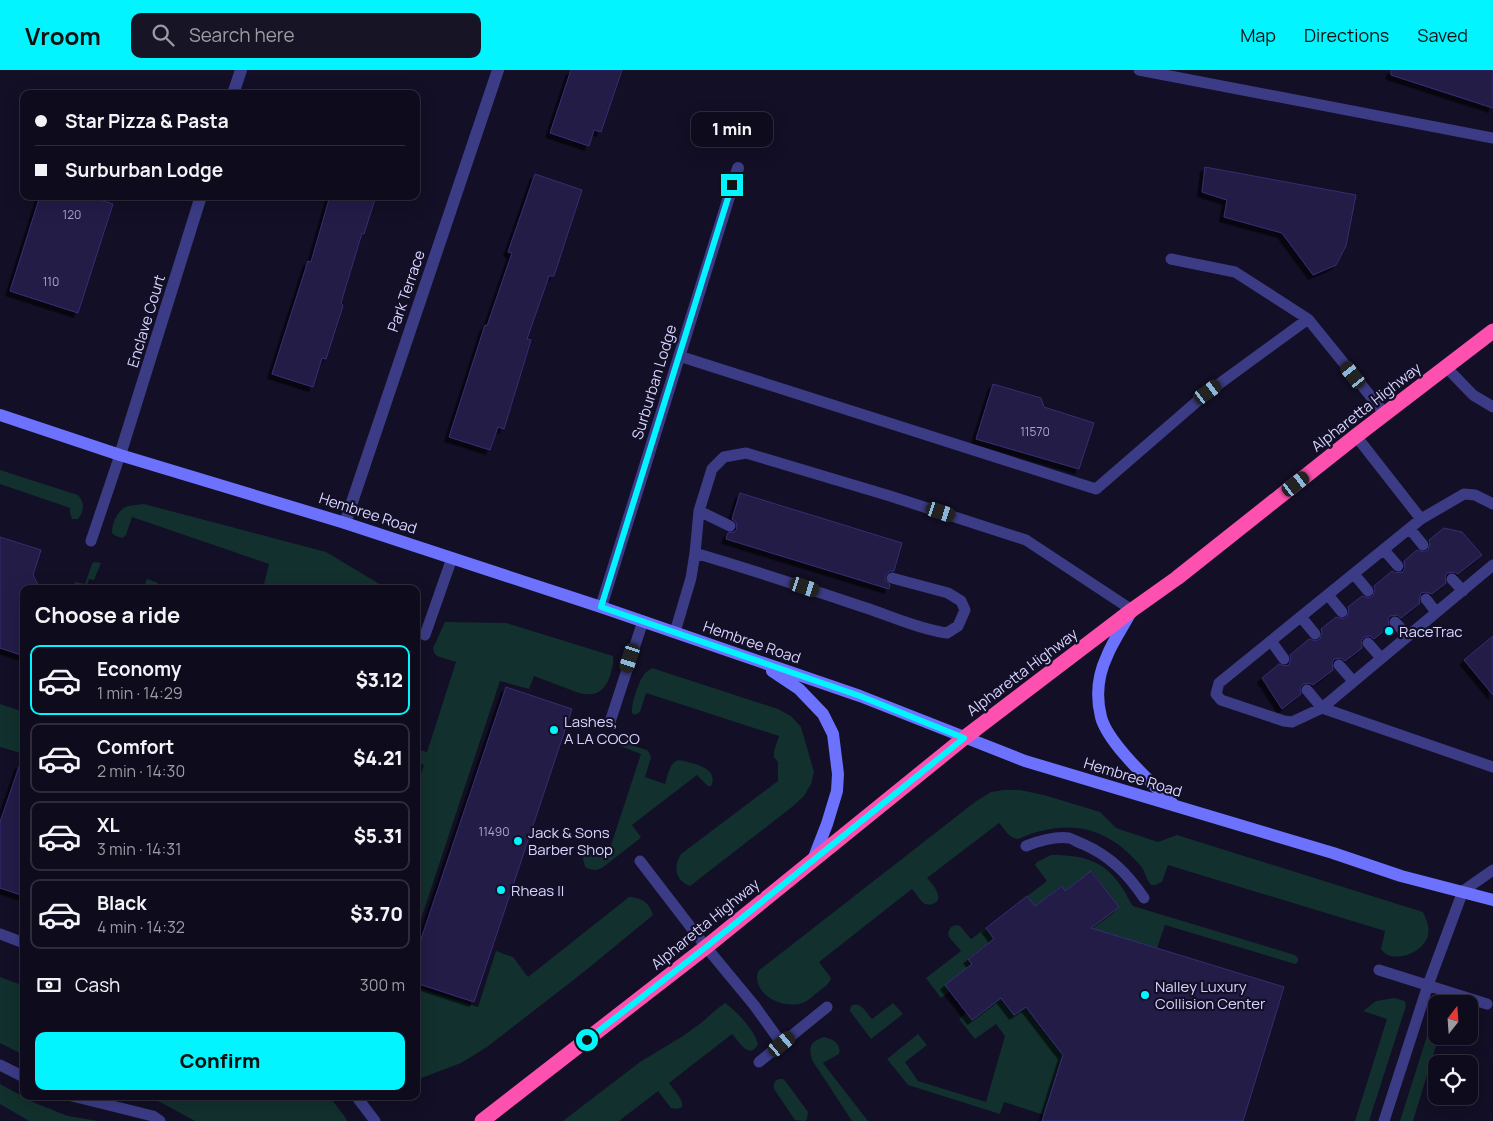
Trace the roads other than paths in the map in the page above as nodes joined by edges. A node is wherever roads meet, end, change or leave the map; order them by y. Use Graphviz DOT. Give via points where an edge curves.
graph roads {
  1 [pos="240,70"];
  2 [pos="498,70"];
  3 [pos="1139,70"];
  4 [pos="234,90"];
  5 [pos="1493,138"];
  6 [pos="738,168"];
  7 [pos="200,200"];
  8 [pos="1171,259"];
  9 [pos="1308,318"];
  10 [pos="1493,331"];
  11 [pos="679,356"];
  12 [pos="1446,367"];
  13 [pos="1493,407"];
  14 [pos="1385,414"];
  15 [pos="0,415"];
  16 [pos="1356,436"];
  17 [pos="120,454"];
  18 [pos="1493,504"];
  19 [pos="698,511"];
  20 [pos="1421,519"];
  21 [pos="345,523"];
  22 [pos="730,526"];
  23 [pos="1410,528"];
  24 [pos="91,540"];
  25 [pos="1423,545"];
  26 [pos="1384,550"];
  27 [pos="695,553"];
  28 [pos="452,558"];
  29 [pos="1493,565"];
  30 [pos="1398,566"];
  31 [pos="1354,574"];
  32 [pos="892,578"];
  33 [pos="1452,579"];
  34 [pos="1368,591"];
  35 [pos="1463,591"];
  36 [pos="1328,595"];
  37 [pos="1426,599"];
  38 [pos="601,607"];
  39 [pos="1132,610"];
  40 [pos="1342,612"];
  41 [pos="1436,612"];
  42 [pos="1301,617"];
  43 [pos="643,621"];
  44 [pos="1396,622"];
  45 [pos="675,632"];
  46 [pos="1315,634"];
  47 [pos="425,635"];
  48 [pos="1408,636"];
  49 [pos="1271,641"];
  50 [pos="1368,643"];
  51 [pos="1381,658"];
  52 [pos="1284,660"];
  53 [pos="760,662"];
  54 [pos="1339,665"];
  55 [pos="1354,681"];
  56 [pos="1307,690"];
  57 [pos="1322,708"];
  58 [pos="610,722"];
  59 [pos="964,738"];
  60 [pos="1493,768"];
  61 [pos="1176,806"];
  62 [pos="1026,846"];
  63 [pos="813,860"];
  64 [pos="640,861"];
  65 [pos="1493,870"];
  66 [pos="1463,892"];
  67 [pos="1144,898"];
  68 [pos="1493,900"];
  69 [pos="0,934"];
  70 [pos="20,942"];
  71 [pos="706,947"];
  72 [pos="1379,970"];
  73 [pos="1428,985"];
  74 [pos="1487,1004"];
  75 [pos="827,1007"];
  76 [pos="782,1044"];
  77 [pos="759,1062"];
  78 [pos="0,1065"];
  79 [pos="20,1075"];
  80 [pos="88,1100"];
  81 [pos="359,1100"];
  82 [pos="160,1121"];
  83 [pos="375,1121"];
  84 [pos="482,1121"];
  85 [pos="1384,1121"];
  1 -- 4 [label="street"];
  2 -- 21 [label="street, Park Terrace"];
  3 -- 5 [label="lane"];
  6 -- 11 [label="street, Surburban Lodge"];
  7 -- 17 [label="street, Enclave Court"];
  8 -- 9 [label="lane" via="1235,272"];
  9 -- 11 [label="lane" via="1208,392 1096,489"];
  9 -- 14 [label="lane"];
  10 -- 12 [label="highway, Alpharetta Highway"];
  11 -- 38 [label="street, Surburban Lodge"];
  12 -- 13 [label="lane" via="1473,395"];
  12 -- 14 [label="highway, Alpharetta Highway"];
  14 -- 16 [label="highway, Alpharetta Highway"];
  15 -- 17 [label="street, Hembree Road"];
  16 -- 20 [label="lane"];
  16 -- 39 [label="highway, Alpharetta Highway"];
  17 -- 21 [label="street, Hembree Road"];
  17 -- 24 [label="lane"];
  18 -- 20 [label="lane" via="1475,495 1464,494"];
  19 -- 22 [label="lane"];
  19 -- 27 [label="lane"];
  19 -- 39 [label="lane" via="712,469 724,457 746,453 1026,540"];
  20 -- 23 [label="lane"];
  21 -- 28 [label="street, Hembree Road"];
  23 -- 25 [label="lane"];
  23 -- 26 [label="lane"];
  26 -- 30 [label="lane"];
  26 -- 31 [label="lane"];
  27 -- 32 [label="lane" via="929,630 947,633 958,626 965,610 961,600 948,593"];
  27 -- 45 [label="lane"];
  28 -- 38 [label="street, Hembree Road"];
  28 -- 47 [label="lane"];
  29 -- 35 [label="lane"];
  31 -- 34 [label="lane"];
  31 -- 36 [label="lane"];
  33 -- 35 [label="lane"];
  35 -- 41 [label="lane"];
  36 -- 40 [label="lane"];
  36 -- 42 [label="lane"];
  37 -- 41 [label="lane"];
  38 -- 43 [label="street, Hembree Road"];
  39 -- 59 [label="highway, Alpharetta Highway"];
  39 -- 61 [label="street" via="1106,658 1097,692 1101,718 1114,742"];
  41 -- 48 [label="lane"];
  42 -- 46 [label="lane"];
  42 -- 49 [label="lane"];
  43 -- 45 [label="street, Hembree Road"];
  43 -- 58 [label="lane"];
  44 -- 48 [label="lane"];
  45 -- 53 [label="street, Hembree Road"];
  48 -- 51 [label="lane"];
  49 -- 52 [label="lane"];
  49 -- 57 [label="lane" via="1219,683 1216,694 1221,700 1284,721 1292,722"];
  50 -- 51 [label="lane"];
  51 -- 55 [label="lane"];
  53 -- 59 [label="street, Hembree Road" via="860,696"];
  53 -- 63 [label="street" via="799,690 823,714 833,734 837,791"];
  54 -- 55 [label="lane"];
  55 -- 57 [label="lane"];
  56 -- 57 [label="lane"];
  57 -- 60 [label="lane"];
  59 -- 61 [label="street, Hembree Road" via="1025,761"];
  59 -- 63 [label="highway, Alpharetta Highway"];
  61 -- 66 [label="street, Hembree Road"];
  62 -- 67 [label="lane" via="1044,839 1068,838 1096,850 1115,863"];
  63 -- 71 [label="highway, Alpharetta Highway"];
  64 -- 71 [label="lane"];
  65 -- 66 [label="lane"];
  66 -- 68 [label="street, Hembree Road"];
  66 -- 73 [label="lane"];
  69 -- 70 [label="lane"];
  71 -- 76 [label="lane"];
  71 -- 84 [label="highway, Alpharetta Highway"];
  72 -- 73 [label="lane"];
  73 -- 74 [label="lane"];
  73 -- 85 [label="lane"];
  75 -- 76 [label="lane"];
  76 -- 77 [label="lane"];
  78 -- 79 [label="lane"];
  80 -- 82 [label="lane" via="153,1116"];
  81 -- 83 [label="lane"];
}
